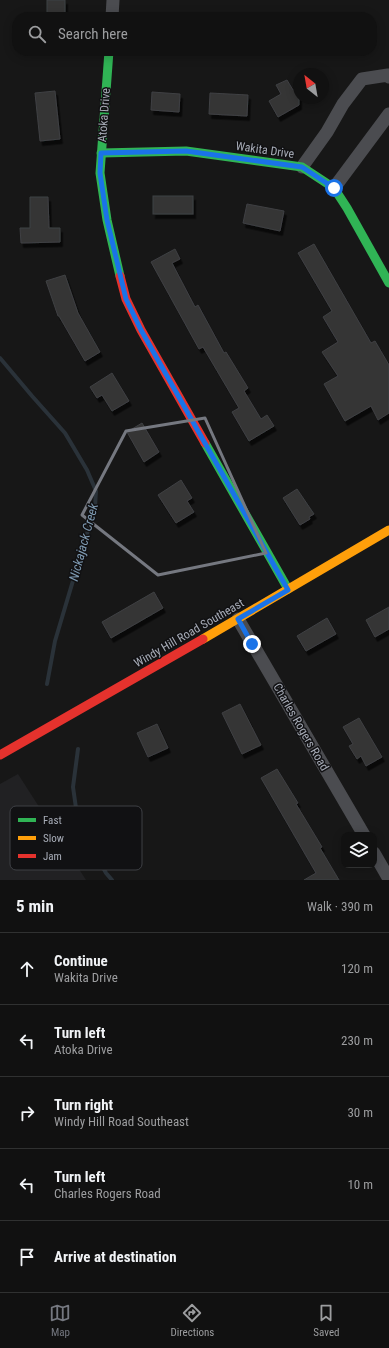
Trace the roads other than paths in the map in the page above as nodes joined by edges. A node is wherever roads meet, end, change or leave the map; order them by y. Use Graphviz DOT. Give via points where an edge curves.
graph roads {
  1 [pos="113,0"];
  2 [pos="112,12"];
  3 [pos="109,56"];
  4 [pos="389,77"];
  5 [pos="389,114"];
  6 [pos="101,153"];
  7 [pos="302,167"];
  8 [pos="334,188"];
  9 [pos="389,283"];
  10 [pos="389,530"];
  11 [pos="288,590"];
  12 [pos="238,619"];
  13 [pos="0,755"];
  14 [pos="362,832"];
  15 [pos="377,858"];
  16 [pos="389,879"];
  1 -- 2 [label="street"];
  3 -- 6 [label="street, Atoka Drive"];
  4 -- 7 [label="street" via="388,75 362,79"];
  5 -- 8 [label="street"];
  6 -- 7 [label="street, Wakita Drive" via="186,151"];
  6 -- 11 [label="street, Atoka Drive" via="100,173 107,220 126,299"];
  7 -- 8 [label="street, Wakita Drive"];
  8 -- 9 [label="street, Wakita Drive"];
  10 -- 11 [label="street, Windy Hill Road Southeast"];
  11 -- 12 [label="street, Windy Hill Road Southeast"];
  12 -- 13 [label="street, Windy Hill Road Southeast"];
  12 -- 14 [label="street, Charles Rogers Road"];
  15 -- 16 [label="street"];
}
